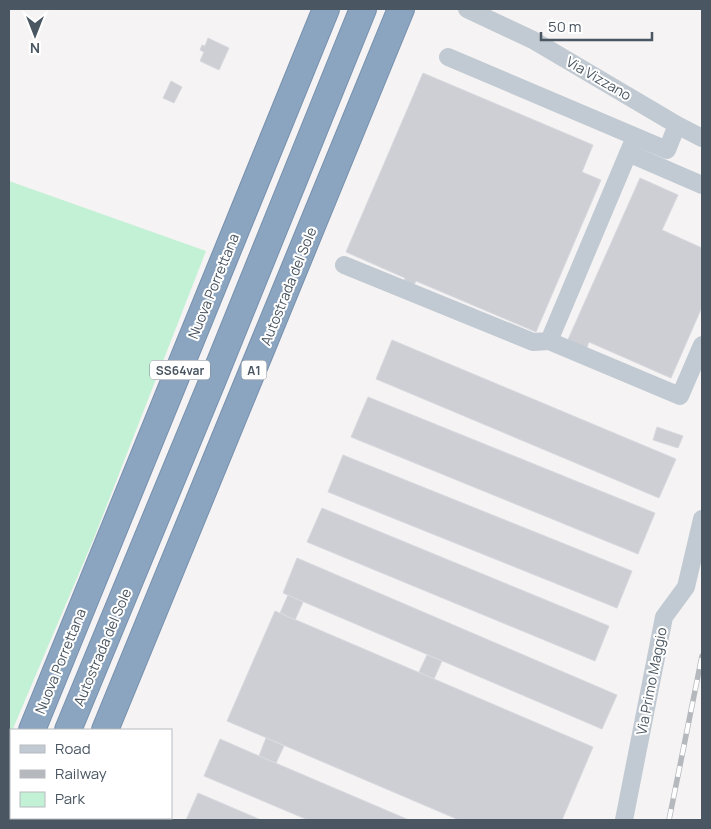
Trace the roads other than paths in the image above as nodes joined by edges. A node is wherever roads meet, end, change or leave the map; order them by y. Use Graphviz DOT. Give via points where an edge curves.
graph roads {
  1 [pos="326,9"];
  2 [pos="363,9"];
  3 [pos="401,9"];
  4 [pos="467,9"];
  5 [pos="448,57"];
  6 [pos="677,125"];
  7 [pos="635,136"];
  8 [pos="702,138"];
  9 [pos="628,153"];
  10 [pos="702,185"];
  11 [pos="344,265"];
  12 [pos="549,341"];
  13 [pos="702,345"];
  14 [pos="702,519"];
  15 [pos="32,729"];
  16 [pos="68,729"];
  17 [pos="105,729"];
  18 [pos="624,820"];
  1 -- 15 [label="highway, Nuova Porrettana / SS64var"];
  2 -- 16 [label="highway, Autostrada del Sole / A1"];
  3 -- 17 [label="highway, Autostrada del Sole / A1"];
  4 -- 6 [label="street, Via Vizzano" via="534,40"];
  5 -- 7 [label="street"];
  6 -- 7 [label="street" via="667,150"];
  6 -- 8 [label="street, Via Vizzano"];
  7 -- 9 [label="street"];
  9 -- 10 [label="street"];
  9 -- 12 [label="street"];
  11 -- 12 [label="street" via="534,342"];
  12 -- 13 [label="street" via="680,396"];
  14 -- 18 [label="street, Via Primo Maggio" via="686,587 664,617"];
}
